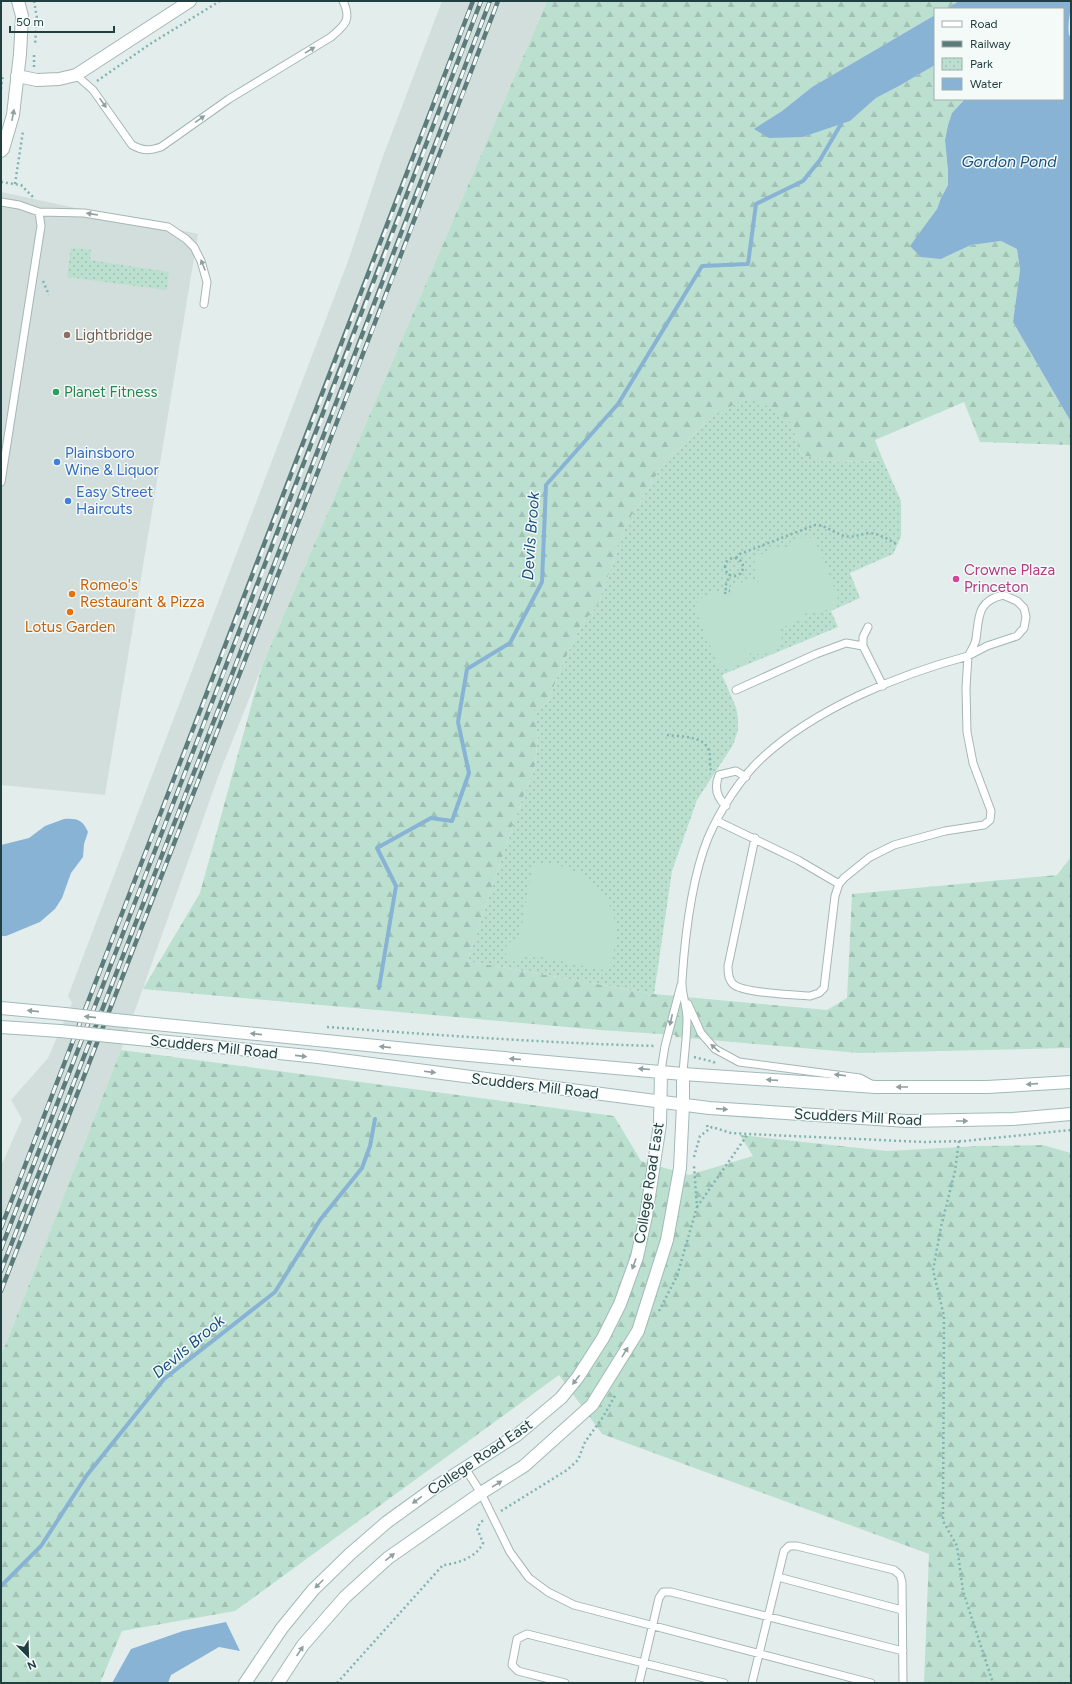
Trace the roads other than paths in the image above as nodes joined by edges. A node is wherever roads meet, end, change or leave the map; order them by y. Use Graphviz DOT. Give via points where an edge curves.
graph roads {
  1 [pos="18,1"];
  2 [pos="190,1"];
  3 [pos="343,1"];
  4 [pos="76,75"];
  5 [pos="17,76"];
  6 [pos="1,151"];
  7 [pos="1,202"];
  8 [pos="39,212"];
  9 [pos="204,304"];
  10 [pos="1,482"];
  11 [pos="868,627"];
  12 [pos="863,646"];
  13 [pos="968,656"];
  14 [pos="883,686"];
  15 [pos="736,690"];
  16 [pos="746,777"];
  17 [pos="726,806"];
  18 [pos="717,821"];
  19 [pos="755,838"];
  20 [pos="839,884"];
  21 [pos="682,983"];
  22 [pos="1,1008"];
  23 [pos="1,1027"];
  24 [pos="661,1071"];
  25 [pos="683,1074"];
  26 [pos="1071,1082"];
  27 [pos="876,1087"];
  28 [pos="660,1102"];
  29 [pos="683,1105"];
  30 [pos="1071,1114"];
  31 [pos="465,1468"];
  32 [pos="481,1494"];
  33 [pos="778,1577"];
  34 [pos="902,1610"];
  35 [pos="768,1616"];
  36 [pos="652,1626"];
  37 [pos="903,1651"];
  38 [pos="759,1654"];
  39 [pos="644,1662"];
  40 [pos="245,1683"];
  41 [pos="278,1683"];
  42 [pos="565,1683"];
  43 [pos="638,1683"];
  44 [pos="724,1683"];
  45 [pos="752,1683"];
  46 [pos="871,1683"];
  47 [pos="903,1683"];
  1 -- 5 [label="main road" via="22,16"];
  2 -- 4 [label="main road"];
  4 -- 3 [label="lane, one-way" via="93,90 132,145 149,151 161,147 229,99 331,37 344,26 347,18"];
  4 -- 5 [label="main road" via="37,80"];
  6 -- 5 [label="main road, one-way" via="13,115"];
  7 -- 8 [label="lane"];
  9 -- 8 [label="lane, one-way" via="207,282 201,260 194,247 168,227 84,213"];
  8 -- 10 [label="lane" via="41,226 36,262"];
  11 -- 12 [label="lane" via="863,637"];
  12 -- 14 [label="lane"];
  12 -- 15 [label="lane" via="846,643"];
  13 -- 13 [label="lane" via="987,646 1017,636 1024,628 1024,608 1017,601 1003,595 986,602 978,617 975,641"];
  13 -- 14 [label="lane" via="942,663"];
  13 -- 20 [label="lane" via="966,732 973,763 991,811 990,820 984,825 945,831 894,845 870,857"];
  14 -- 16 [label="lane" via="819,716 788,736 760,759"];
  16 -- 17 [label="lane"];
  16 -- 17 [label="lane" via="736,771 719,775 715,784 717,793"];
  17 -- 18 [label="lane"];
  18 -- 19 [label="lane"];
  18 -- 21 [label="lane" via="700,863 688,921"];
  19 -- 20 [label="lane"];
  19 -- 20 [label="lane" via="728,966 728,976 733,984 744,989 765,992 810,996 819,993 824,988 835,896"];
  21 -- 24 [label="lane, one-way" via="677,994"];
  21 -- 25 [label="lane" via="687,1018"];
  27 -- 21 [label="lane, one-way" via="860,1078 739,1062 727,1057 715,1049 701,1033 687,1002"];
  24 -- 22 [label="main road, Scudders Mill Road, one-way, bridge" via="447,1053"];
  23 -- 28 [label="main road, Scudders Mill Road, one-way, bridge" via="318,1057"];
  24 -- 25 [label="main road, Scudders Mill Road"];
  24 -- 28 [label="main road, College Road East"];
  27 -- 25 [label="main road, Scudders Mill Road, one-way"];
  25 -- 29 [label="main road, College Road East"];
  26 -- 27 [label="main road, Scudders Mill Road, one-way" via="987,1087"];
  28 -- 29 [label="main road, Scudders Mill Road"];
  28 -- 31 [label="main road, College Road East, one-way" via="660,1124 637,1257 620,1304 603,1338 561,1398 517,1435"];
  29 -- 30 [label="main road, Scudders Mill Road, one-way" via="907,1121 1013,1119"];
  32 -- 29 [label="main road, College Road East, one-way" via="524,1466 592,1406 638,1331 667,1240 680,1168"];
  31 -- 32 [label="lane"];
  31 -- 40 [label="main road, College Road East, one-way" via="387,1522 313,1590 282,1628"];
  32 -- 36 [label="lane" via="510,1552 529,1578 548,1592 574,1605"];
  41 -- 32 [label="main road, College Road East, one-way" via="303,1645 345,1597 388,1558"];
  33 -- 34 [label="lane"];
  33 -- 34 [label="lane" via="784,1551 789,1546 894,1570 900,1575 902,1582"];
  33 -- 35 [label="lane"];
  34 -- 37 [label="lane"];
  35 -- 36 [label="lane" via="663,1592"];
  35 -- 37 [label="lane"];
  35 -- 38 [label="lane"];
  36 -- 38 [label="lane"];
  36 -- 39 [label="lane"];
  37 -- 47 [label="lane"];
  38 -- 45 [label="lane"];
  38 -- 46 [label="lane"];
  39 -- 42 [label="lane" via="527,1634 517,1639 512,1665 518,1671"];
  39 -- 43 [label="lane"];
  39 -- 44 [label="lane"];
}
